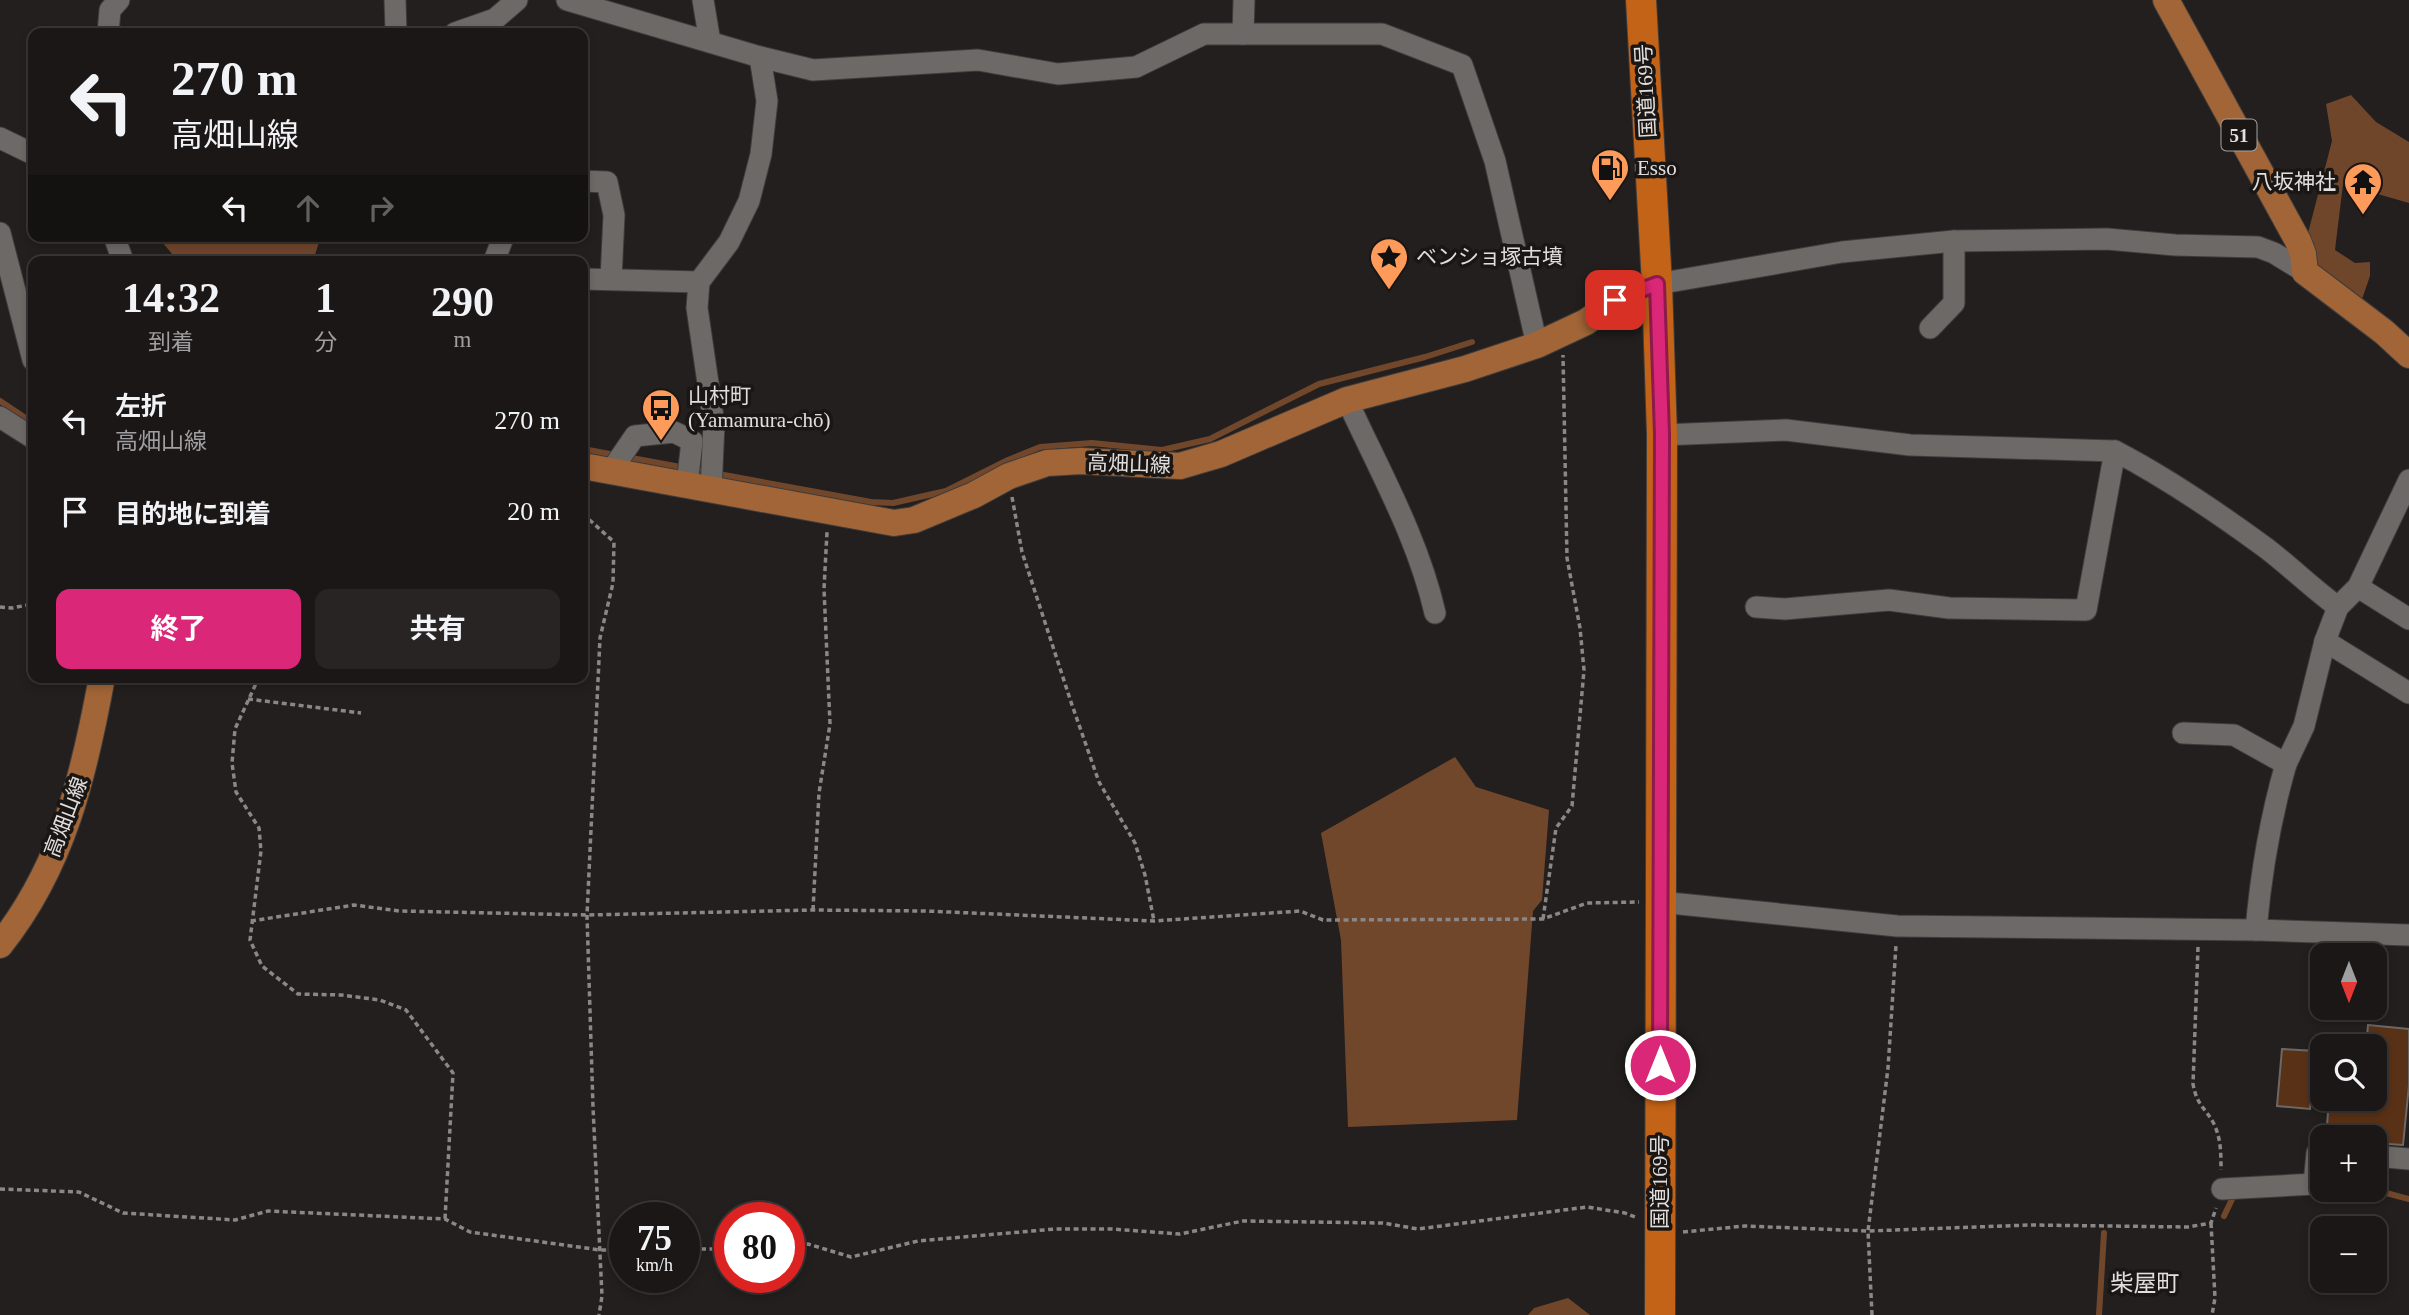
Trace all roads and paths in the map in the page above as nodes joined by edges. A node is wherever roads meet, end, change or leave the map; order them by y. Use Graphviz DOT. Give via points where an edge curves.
graph roads {
  1 [pos="119,0"];
  2 [pos="396,0"];
  3 [pos="517,0"];
  4 [pos="567,0"];
  5 [pos="704,0"];
  6 [pos="1244,0"];
  7 [pos="1641,0"];
  8 [pos="2166,0"];
  9 [pos="108,28"];
  10 [pos="396,28"];
  11 [pos="469,28"];
  12 [pos="1243,34"];
  13 [pos="710,42"];
  14 [pos="760,57"];
  15 [pos="0,138"];
  16 [pos="28,152"];
  17 [pos="588,181"];
  18 [pos="0,233"];
  19 [pos="1954,241"];
  20 [pos="2305,272"];
  21 [pos="588,279"];
  22 [pos="611,279"];
  23 [pos="699,282"];
  24 [pos="1657,284"];
  25 [pos="1930,328"];
  26 [pos="1563,334"];
  27 [pos="28,341"];
  28 [pos="1537,345"];
  29 [pos="2409,355"];
  30 [pos="1347,400"];
  31 [pos="0,417"];
  32 [pos="28,435"];
  33 [pos="1662,435"];
  34 [pos="2115,451"];
  35 [pos="588,467"];
  36 [pos="611,471"];
  37 [pos="1009,476"];
  38 [pos="2409,480"];
  39 [pos="699,488"];
  40 [pos="828,512"];
  41 [pos="588,519"];
  42 [pos="2358,587"];
  43 [pos="28,605"];
  44 [pos="0,607"];
  45 [pos="1756,607"];
  46 [pos="2338,607"];
  47 [pos="1435,613"];
  48 [pos="2409,619"];
  49 [pos="2325,640"];
  50 [pos="101,683"];
  51 [pos="256,683"];
  52 [pos="2409,694"];
  53 [pos="247,699"];
  54 [pos="361,713"];
  55 [pos="2183,733"];
  56 [pos="2286,764"];
  57 [pos="1660,902"];
  58 [pos="813,910"];
  59 [pos="587,915"];
  60 [pos="1543,919"];
  61 [pos="251,921"];
  62 [pos="1154,921"];
  63 [pos="1897,926"];
  64 [pos="2199,930"];
  65 [pos="2256,930"];
  66 [pos="2409,935"];
  67 [pos="0,945"];
  68 [pos="2387,1157"];
  69 [pos="2409,1159"];
  70 [pos="2310,1184"];
  71 [pos="0,1189"];
  72 [pos="2222,1189"];
  73 [pos="445,1219"];
  74 [pos="2211,1223"];
  75 [pos="1660,1231"];
  76 [pos="1868,1231"];
  77 [pos="805,1244"];
  78 [pos="600,1250"];
  79 [pos="609,1250"];
  80 [pos="600,1315"];
  81 [pos="1660,1315"];
  82 [pos="1872,1315"];
  83 [pos="2212,1315"];
  1 -- 9 [label="street" via="110,10"];
  2 -- 10 [label="street"];
  3 -- 11 [label="street" via="495,19"];
  4 -- 13 [label="street"];
  5 -- 13 [label="street"];
  6 -- 12 [label="street"];
  7 -- 24 [label="highway, 国道169号"];
  8 -- 20 [label="main road, 51" via="2298,241"];
  12 -- 14 [label="street" via="1204,34 1136,67 1058,74 978,60 813,70"];
  12 -- 28 [label="street" via="1382,34 1462,65 1495,161"];
  13 -- 14 [label="street"];
  14 -- 23 [label="street" via="767,101 749,201 729,242"];
  15 -- 16 [label="street"];
  17 -- 22 [label="street" via="607,182 614,215"];
  18 -- 27 [label="street"];
  19 -- 20 [label="street" via="2107,239 2258,247"];
  19 -- 24 [label="street" via="1842,252"];
  19 -- 25 [label="street" via="1954,303"];
  20 -- 29 [label="main road"];
  21 -- 22 [label="street"];
  22 -- 23 [label="street"];
  23 -- 39 [label="street" via="697,308 714,424"];
  24 -- 26 [label="main road, 高畑山線" via="1615,300"];
  24 -- 33 [label="highway, 国道169号"];
  26 -- 28 [label="main road, 高畑山線"];
  26 -- 60 [label="path" via="1567,558 1584,670 1572,806 1556,828"];
  28 -- 30 [label="main road, 高畑山線"];
  30 -- 37 [label="main road, 高畑山線" via="1221,454 1180,466 1081,461 1047,463"];
  30 -- 47 [label="street" via="1426,574"];
  31 -- 32 [label="street"];
  33 -- 34 [label="street" via="1786,430 1910,445"];
  33 -- 57 [label="highway, 国道169号"];
  34 -- 45 [label="street" via="2086,610 1950,608 1889,600 1785,609"];
  34 -- 46 [label="street" via="2268,549"];
  35 -- 36 [label="main road, 高畑山線"];
  36 -- 39 [label="main road, 高畑山線"];
  36 -- 39 [label="street" via="635,436 674,432 692,441"];
  37 -- 40 [label="main road, 高畑山線" via="914,520 894,523"];
  37 -- 62 [label="path" via="1026,564 1099,782 1135,843"];
  38 -- 42 [label="street"];
  39 -- 40 [label="main road, 高畑山線"];
  40 -- 58 [label="path" via="824,589 830,724 818,793"];
  41 -- 59 [label="path" via="614,542 613,583 600,638"];
  42 -- 46 [label="street"];
  42 -- 48 [label="street"];
  43 -- 44 [label="path"];
  46 -- 49 [label="street"];
  49 -- 52 [label="street"];
  49 -- 56 [label="street" via="2304,726"];
  50 -- 67 [label="main road, 高畑山線" via="84,770 69,818 22,918"];
  51 -- 53 [label="path"];
  53 -- 54 [label="path"];
  53 -- 61 [label="path" via="235,729 232,763 236,792 260,828"];
  55 -- 56 [label="street" via="2234,735"];
  56 -- 65 [label="street" via="2261,876"];
  57 -- 60 [label="path" via="1587,902"];
  57 -- 63 [label="street"];
  57 -- 75 [label="highway, 国道169号"];
  58 -- 59 [label="path"];
  58 -- 62 [label="path"];
  59 -- 61 [label="path" via="399,911 354,905"];
  59 -- 78 [label="path"];
  60 -- 62 [label="path" via="1323,920 1300,911"];
  61 -- 73 [label="path" via="250,940 262,966 298,993 380,1000 406,1010 453,1073"];
  63 -- 64 [label="street"];
  63 -- 76 [label="path" via="1888,1068"];
  64 -- 65 [label="street"];
  64 -- 72 [label="path" via="2193,1084 2196,1100 2221,1143"];
  65 -- 66 [label="street"];
  68 -- 69 [label="street"];
  70 -- 72 [label="street"];
  71 -- 73 [label="path" via="79,1192 123,1213 235,1220 268,1211"];
  72 -- 74 [label="path"];
  73 -- 78 [label="path" via="470,1231"];
  74 -- 76 [label="path"];
  74 -- 83 [label="path"];
  75 -- 76 [label="path" via="1745,1226"];
  75 -- 77 [label="path" via="1625,1213 1587,1207 1418,1229 1384,1223 1243,1222 1180,1234 1055,1229 918,1241 851,1257"];
  75 -- 81 [label="highway, 国道169号"];
  76 -- 82 [label="path"];
  78 -- 79 [label="path"];
  78 -- 80 [label="path"];
}
